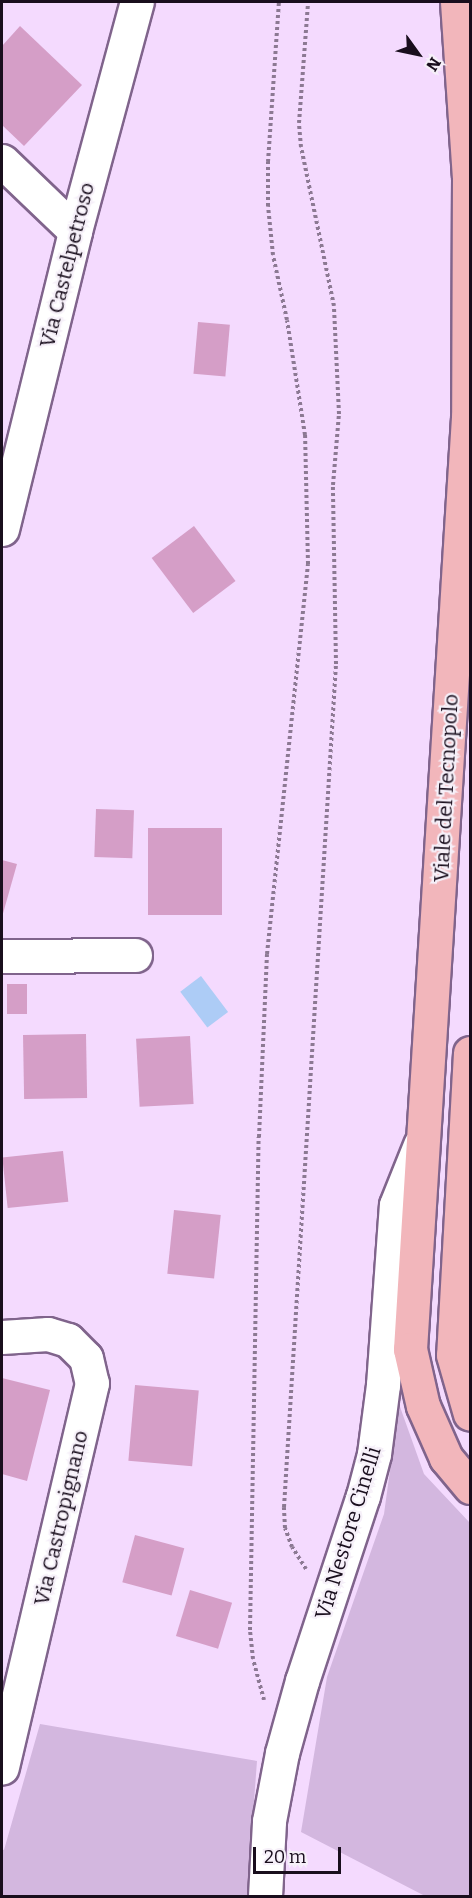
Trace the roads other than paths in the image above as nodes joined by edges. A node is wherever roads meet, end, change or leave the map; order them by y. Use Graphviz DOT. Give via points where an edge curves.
graph roads {
  1 [pos="137,2"];
  2 [pos="456,2"];
  3 [pos="2,161"];
  4 [pos="75,231"];
  5 [pos="2,529"];
  6 [pos="2,956"];
  7 [pos="135,956"];
  8 [pos="471,1053"];
  9 [pos="425,1132"];
  10 [pos="2,1337"];
  11 [pos="471,1413"];
  12 [pos="471,1487"];
  13 [pos="2,1767"];
  14 [pos="265,1896"];
  1 -- 4 [label="street, Via Castelpetroso"];
  2 -- 9 [label="main road, Viale del Tecnopolo" via="469,177 468,417"];
  3 -- 4 [label="street"];
  4 -- 5 [label="street, Via Castelpetroso"];
  6 -- 7 [label="street"];
  8 -- 11 [label="main road" via="453,1355"];
  9 -- 12 [label="main road, Viale del Tecnopolo" via="410,1349 423,1406 446,1458"];
  9 -- 14 [label="street, Via Nestore Cinelli" via="396,1205 374,1454 282,1752 269,1821"];
  10 -- 13 [label="street, Via Castropignano" via="48,1334 68,1340 86,1358 92,1383"];
}
